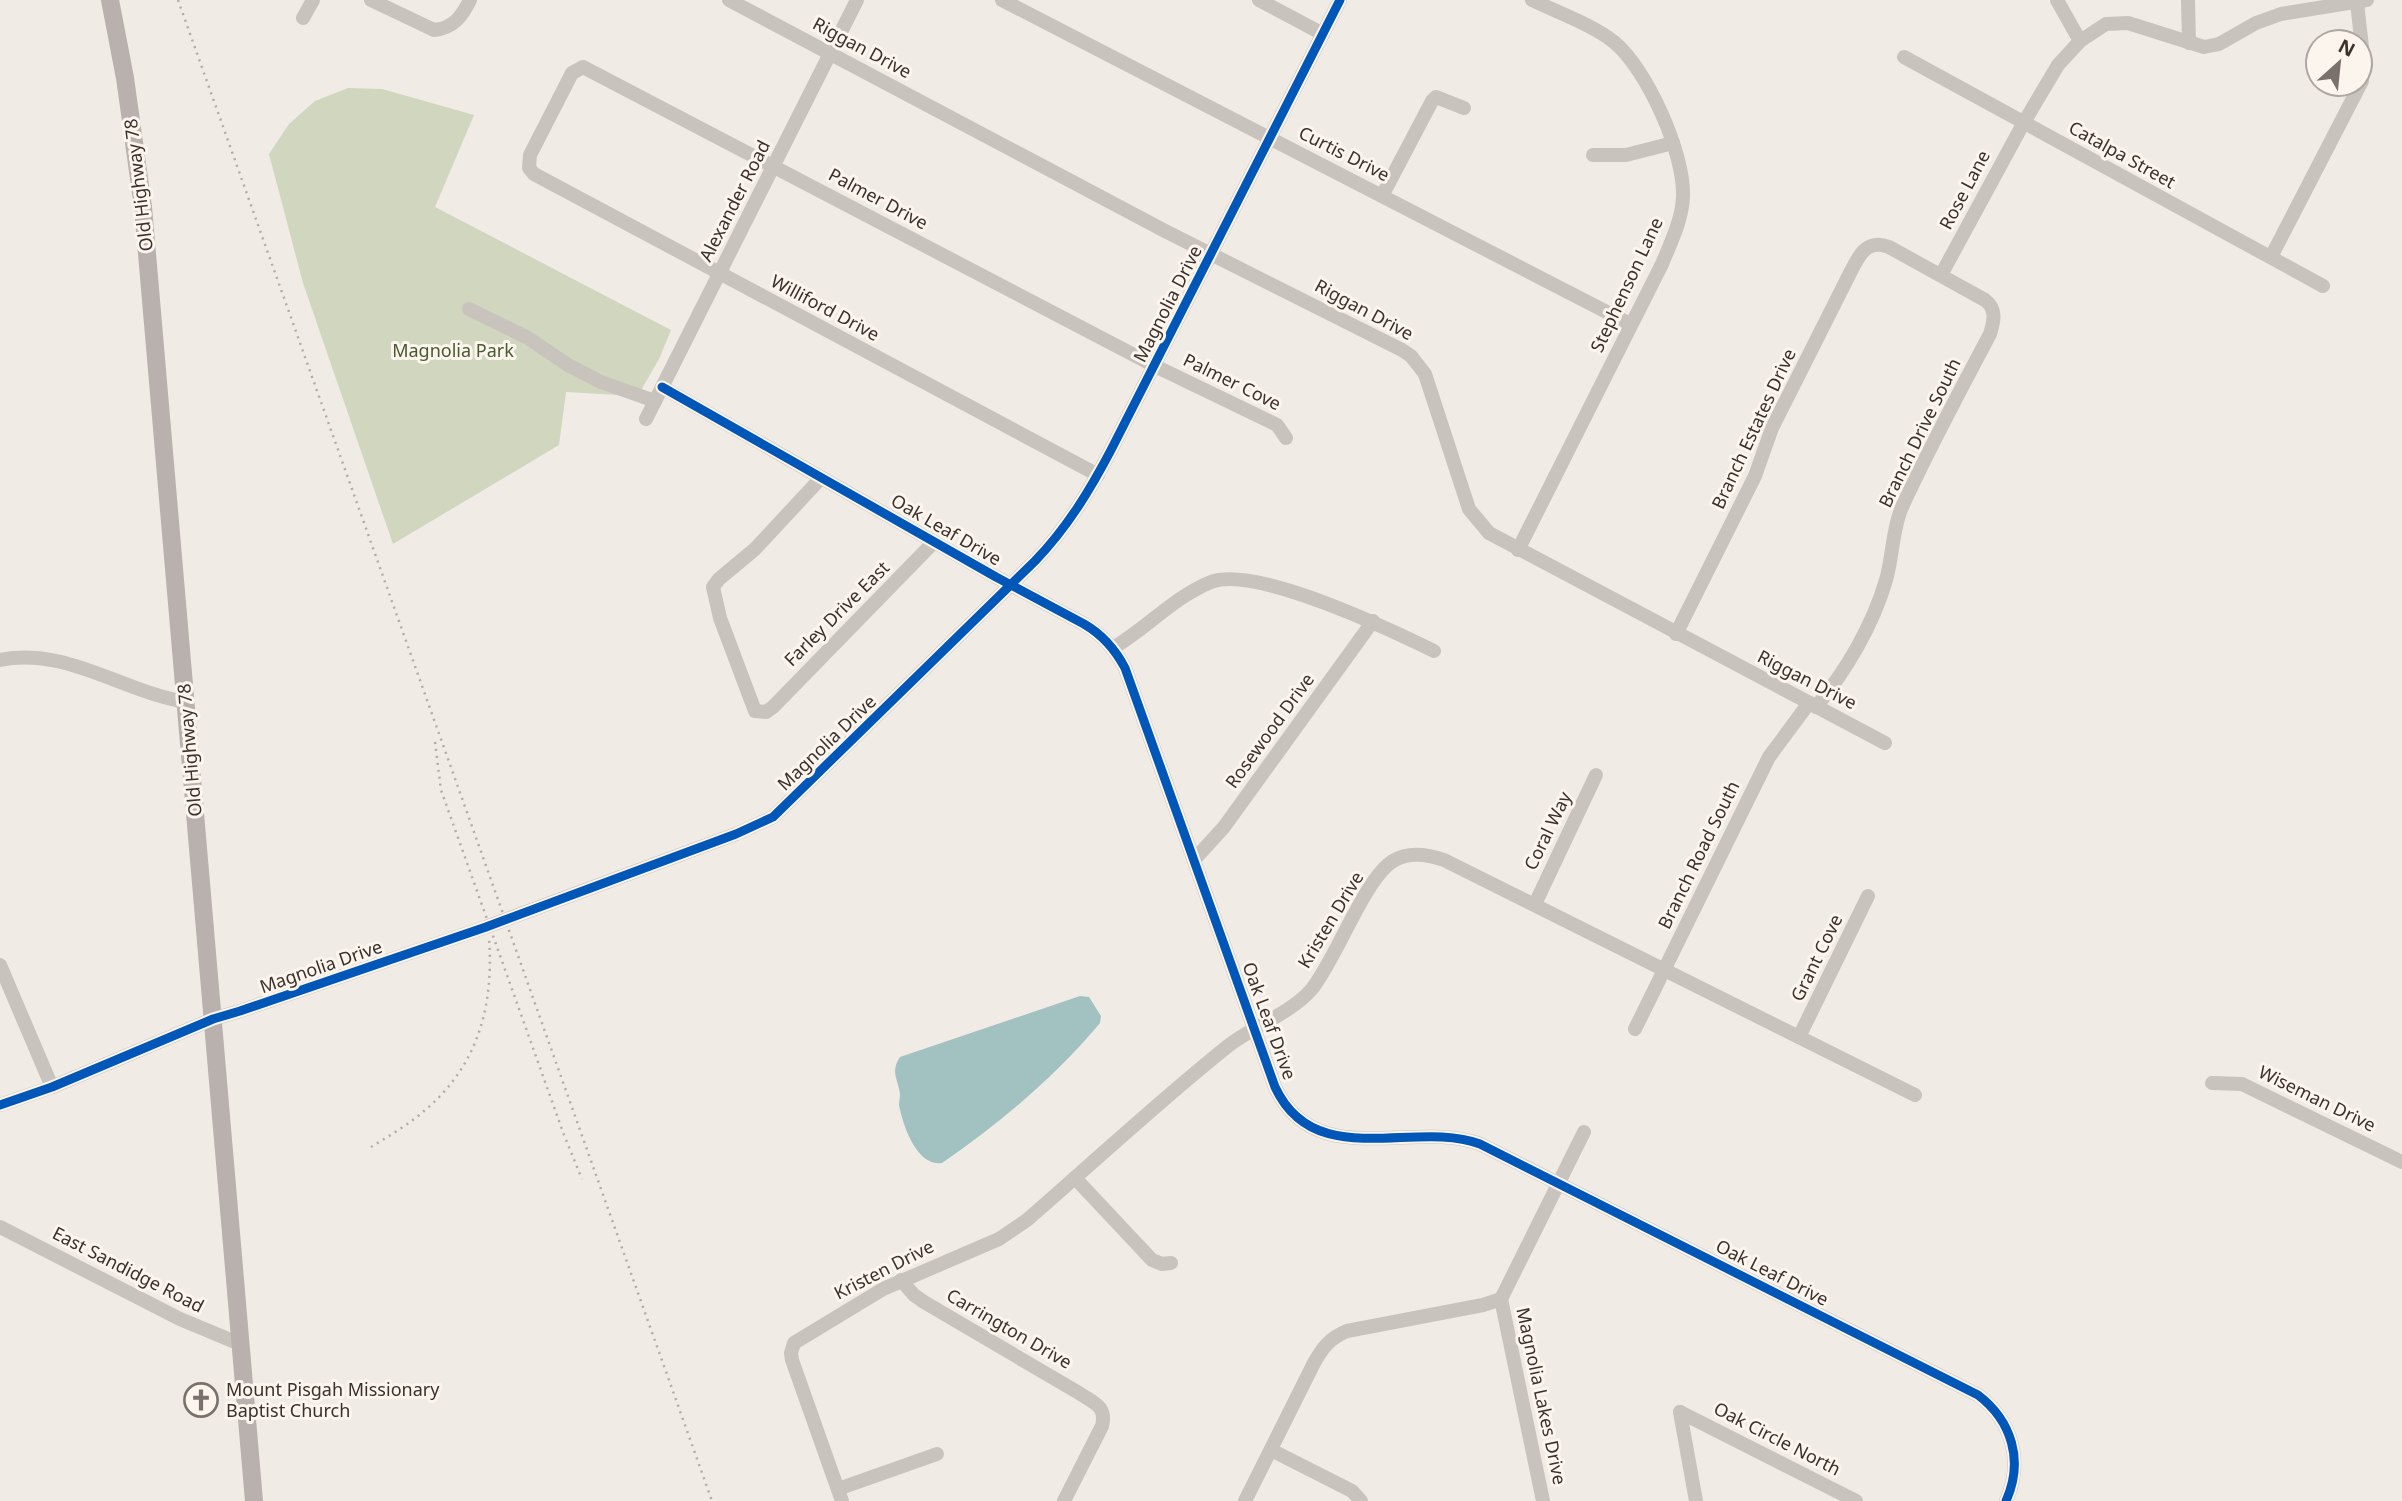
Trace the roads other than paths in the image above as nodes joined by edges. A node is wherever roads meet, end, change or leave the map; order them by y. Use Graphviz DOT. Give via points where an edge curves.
graph roads {
  1 [pos="110,0"];
  2 [pos="313,0"];
  3 [pos="371,0"];
  4 [pos="470,0"];
  5 [pos="729,0"];
  6 [pos="857,0"];
  7 [pos="1002,0"];
  8 [pos="1259,0"];
  9 [pos="1340,0"];
  10 [pos="1532,0"];
  11 [pos="2057,0"];
  12 [pos="2188,0"];
  13 [pos="2362,2"];
  14 [pos="303,18"];
  15 [pos="1323,34"];
  16 [pos="2080,41"];
  17 [pos="2189,43"];
  18 [pos="830,54"];
  19 [pos="1903,57"];
  20 [pos="1464,108"];
  21 [pos="2023,124"];
  22 [pos="1270,138"];
  23 [pos="1673,143"];
  24 [pos="1594,155"];
  25 [pos="774,166"];
  26 [pos="534,174"];
  27 [pos="1382,196"];
  28 [pos="1211,255"];
  29 [pos="2271,257"];
  30 [pos="720,273"];
  31 [pos="1941,275"];
  32 [pos="2323,286"];
  33 [pos="469,309"];
  34 [pos="1630,324"];
  35 [pos="1155,366"];
  36 [pos="662,387"];
  37 [pos="655,401"];
  38 [pos="646,419"];
  39 [pos="1286,438"];
  40 [pos="1098,475"];
  41 [pos="821,478"];
  42 [pos="934,542"];
  43 [pos="1518,550"];
  44 [pos="1010,585"];
  45 [pos="1373,621"];
  46 [pos="1676,634"];
  47 [pos="1113,648"];
  48 [pos="1434,651"];
  49 [pos="0,660"];
  50 [pos="186,702"];
  51 [pos="1812,705"];
  52 [pos="1885,743"];
  53 [pos="1596,775"];
  54 [pos="1194,860"];
  55 [pos="1868,895"];
  56 [pos="1535,904"];
  57 [pos="0,965"];
  58 [pos="1665,969"];
  59 [pos="213,1019"];
  60 [pos="1254,1028"];
  61 [pos="1635,1029"];
  62 [pos="1799,1037"];
  63 [pos="2212,1083"];
  64 [pos="52,1087"];
  65 [pos="1914,1096"];
  66 [pos="0,1105"];
  67 [pos="1584,1132"];
  68 [pos="2402,1162"];
  69 [pos="1075,1178"];
  70 [pos="1559,1182"];
  71 [pos="0,1227"];
  72 [pos="1171,1263"];
  73 [pos="901,1280"];
  74 [pos="1501,1299"];
  75 [pos="240,1344"];
  76 [pos="1270,1450"];
  77 [pos="937,1454"];
  78 [pos="840,1495"];
  79 [pos="254,1501"];
  80 [pos="1065,1501"];
  81 [pos="1245,1501"];
  82 [pos="1361,1501"];
  83 [pos="1543,1501"];
  84 [pos="1696,1501"];
  85 [pos="1856,1501"];
  86 [pos="2006,1501"];
  1 -- 50 [label="main road, Old Highway 78" via="143,207"];
  2 -- 14 [label="street"];
  3 -- 4 [label="street" via="439,30 459,19"];
  5 -- 18 [label="street, Riggan Drive"];
  6 -- 18 [label="street, Alexander Road"];
  7 -- 22 [label="street, Curtis Drive"];
  8 -- 15 [label="street"];
  9 -- 15 [label="street, Magnolia Drive"];
  10 -- 23 [label="street, Stephenson Lane" via="1605,36 1630,58"];
  11 -- 16 [label="street"];
  12 -- 17 [label="street"];
  13 -- 17 [label="street, Rose Lane" via="2281,14 2219,44"];
  13 -- 29 [label="street" via="2362,80"];
  15 -- 22 [label="street, Magnolia Drive"];
  16 -- 17 [label="street, Rose Lane" via="2106,24 2128,23"];
  16 -- 21 [label="street, Rose Lane" via="2058,65"];
  18 -- 25 [label="street, Alexander Road"];
  18 -- 28 [label="street, Riggan Drive"];
  19 -- 21 [label="street, Catalpa Street"];
  20 -- 27 [label="street" via="1436,97 1432,101"];
  21 -- 29 [label="street, Catalpa Street"];
  21 -- 31 [label="street, Rose Lane"];
  22 -- 27 [label="street, Curtis Drive"];
  22 -- 28 [label="street, Magnolia Drive"];
  23 -- 24 [label="street" via="1626,155"];
  23 -- 34 [label="street, Stephenson Lane" via="1683,179 1681,213 1662,264"];
  25 -- 26 [label="street, Palmer Drive" via="583,66 572,73 532,149 529,168"];
  25 -- 30 [label="street, Alexander Road"];
  25 -- 35 [label="street, Palmer Drive"];
  26 -- 30 [label="street, Williford Drive"];
  27 -- 34 [label="street, Curtis Drive"];
  28 -- 35 [label="street, Magnolia Drive"];
  28 -- 43 [label="street, Riggan Drive" via="1411,356 1428,381 1473,515 1489,533"];
  29 -- 32 [label="street, Catalpa Street"];
  30 -- 36 [label="street, Alexander Road"];
  30 -- 40 [label="street, Williford Drive"];
  31 -- 46 [label="street, Branch Estates Drive" via="1882,245 1872,245 1860,254"];
  31 -- 51 [label="street, Branch Drive South" via="1990,304 1992,328 1903,506 1886,579 1865,629 1843,669"];
  33 -- 37 [label="street" via="601,382"];
  34 -- 43 [label="street, Stephenson Lane"];
  35 -- 39 [label="street, Palmer Cove" via="1277,425"];
  35 -- 40 [label="street, Magnolia Drive"];
  36 -- 37 [label="street, Alexander Road"];
  36 -- 41 [label="street, Oak Leaf Drive"];
  37 -- 38 [label="street, Alexander Road"];
  40 -- 44 [label="street, Magnolia Drive" via="1049,547"];
  41 -- 42 [label="street, Oak Leaf Drive"];
  41 -- 42 [label="street, Farley Drive East" via="755,549 719,579 713,591 755,711 766,712"];
  42 -- 44 [label="street, Oak Leaf Drive"];
  43 -- 46 [label="street, Riggan Drive"];
  44 -- 47 [label="street, Oak Leaf Drive" via="1097,632"];
  44 -- 59 [label="street, Magnolia Drive" via="773,817 486,927"];
  45 -- 47 [label="street" via="1281,590 1227,578 1198,588"];
  45 -- 48 [label="street"];
  45 -- 54 [label="street, Rosewood Drive" via="1224,827"];
  46 -- 51 [label="street, Riggan Drive"];
  47 -- 54 [label="street, Oak Leaf Drive" via="1125,668"];
  49 -- 50 [label="street" via="50,659 147,694"];
  50 -- 59 [label="main road, Old Highway 78"];
  51 -- 52 [label="street, Riggan Drive"];
  51 -- 58 [label="street, Branch Road South" via="1769,757"];
  53 -- 56 [label="street, Coral Way"];
  54 -- 60 [label="street, Oak Leaf Drive"];
  55 -- 62 [label="street, Grant Cove"];
  56 -- 58 [label="street, Kristen Drive"];
  56 -- 60 [label="street, Kristen Drive" via="1435,856 1395,859 1371,887 1312,988"];
  57 -- 64 [label="street"];
  58 -- 61 [label="street, Branch Road South"];
  58 -- 62 [label="street, Kristen Drive"];
  59 -- 64 [label="street, Magnolia Drive"];
  59 -- 75 [label="main road, Old Highway 78"];
  60 -- 69 [label="street, Kristen Drive"];
  60 -- 70 [label="street, Oak Leaf Drive" via="1280,1097 1293,1114 1321,1130 1353,1139 1463,1138"];
  62 -- 65 [label="street, Kristen Drive"];
  63 -- 68 [label="street, Wiseman Drive" via="2242,1084"];
  64 -- 66 [label="street, Magnolia Drive"];
  67 -- 70 [label="street"];
  69 -- 72 [label="street" via="1152,1260"];
  69 -- 73 [label="street, Kristen Drive" via="1012,1232"];
  70 -- 74 [label="street"];
  70 -- 86 [label="street, Oak Leaf Drive" via="1978,1395 2000,1416 2013,1445 2014,1476"];
  71 -- 75 [label="street, East Sandidge Road"];
  73 -- 78 [label="street, Kristen Drive" via="807,1334 790,1353"];
  73 -- 80 [label="street, Carrington Drive" via="924,1302 1101,1408 1105,1416 1102,1426"];
  74 -- 76 [label="street" via="1337,1335 1324,1345"];
  74 -- 83 [label="street, Magnolia Lakes Drive"];
  75 -- 79 [label="main road, Old Highway 78"];
  76 -- 81 [label="street"];
  76 -- 82 [label="street" via="1345,1487"];
  77 -- 78 [label="street"];
  84 -- 85 [label="street, Oak Circle North" via="1680,1412"];
}
